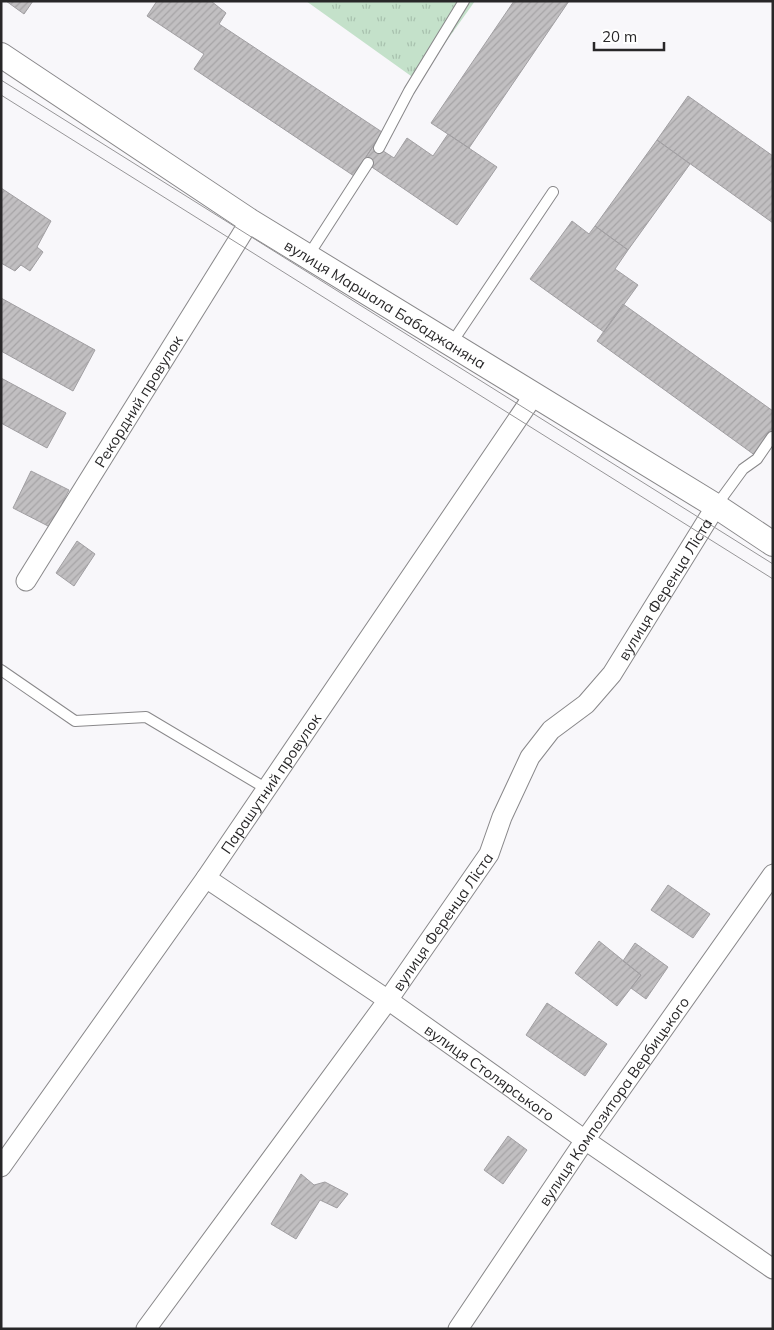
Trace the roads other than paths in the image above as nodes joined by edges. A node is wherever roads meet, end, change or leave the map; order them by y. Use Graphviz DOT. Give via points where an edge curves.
graph roads {
  1 [pos="464,1"];
  2 [pos="1,56"];
  3 [pos="379,148"];
  4 [pos="368,164"];
  5 [pos="553,192"];
  6 [pos="250,221"];
  7 [pos="308,256"];
  8 [pos="451,344"];
  9 [pos="534,395"];
  10 [pos="772,437"];
  11 [pos="716,506"];
  12 [pos="773,544"];
  13 [pos="26,581"];
  14 [pos="1,670"];
  15 [pos="267,789"];
  16 [pos="773,874"];
  17 [pos="206,878"];
  18 [pos="388,1000"];
  19 [pos="586,1140"];
  20 [pos="1,1167"];
  21 [pos="773,1269"];
  22 [pos="146,1329"];
  23 [pos="458,1329"];
  1 -- 3 [label="lane" via="409,91"];
  2 -- 6 [label="street, вулиця Маршала Бабаджаняна"];
  4 -- 7 [label="lane"];
  5 -- 8 [label="lane"];
  6 -- 7 [label="street, вулиця Маршала Бабаджаняна"];
  6 -- 13 [label="street, Рекордний провулок"];
  7 -- 8 [label="street, вулиця Маршала Бабаджаняна"];
  8 -- 9 [label="street, вулиця Маршала Бабаджаняна"];
  9 -- 11 [label="street, вулиця Маршала Бабаджаняна"];
  9 -- 15 [label="street, Парашутний провулок"];
  10 -- 11 [label="lane"];
  11 -- 12 [label="street, вулиця Маршала Бабаджаняна"];
  11 -- 18 [label="street, вулиця Ференца Ліста" via="612,674 586,704 551,730 530,757 489,854"];
  14 -- 15 [label="lane" via="75,721 146,717"];
  15 -- 17 [label="street, Парашутний провулок"];
  16 -- 19 [label="street, вулиця Композитора Вербицького"];
  17 -- 18 [label="street, вулиця Столярського"];
  17 -- 20 [label="street, Парашутний провулок"];
  18 -- 19 [label="street, вулиця Столярського"];
  18 -- 22 [label="street, вулиця Ференца Ліста"];
  19 -- 21 [label="street, вулиця Столярського"];
  19 -- 23 [label="street, вулиця Композитора Вербицького"];
}
